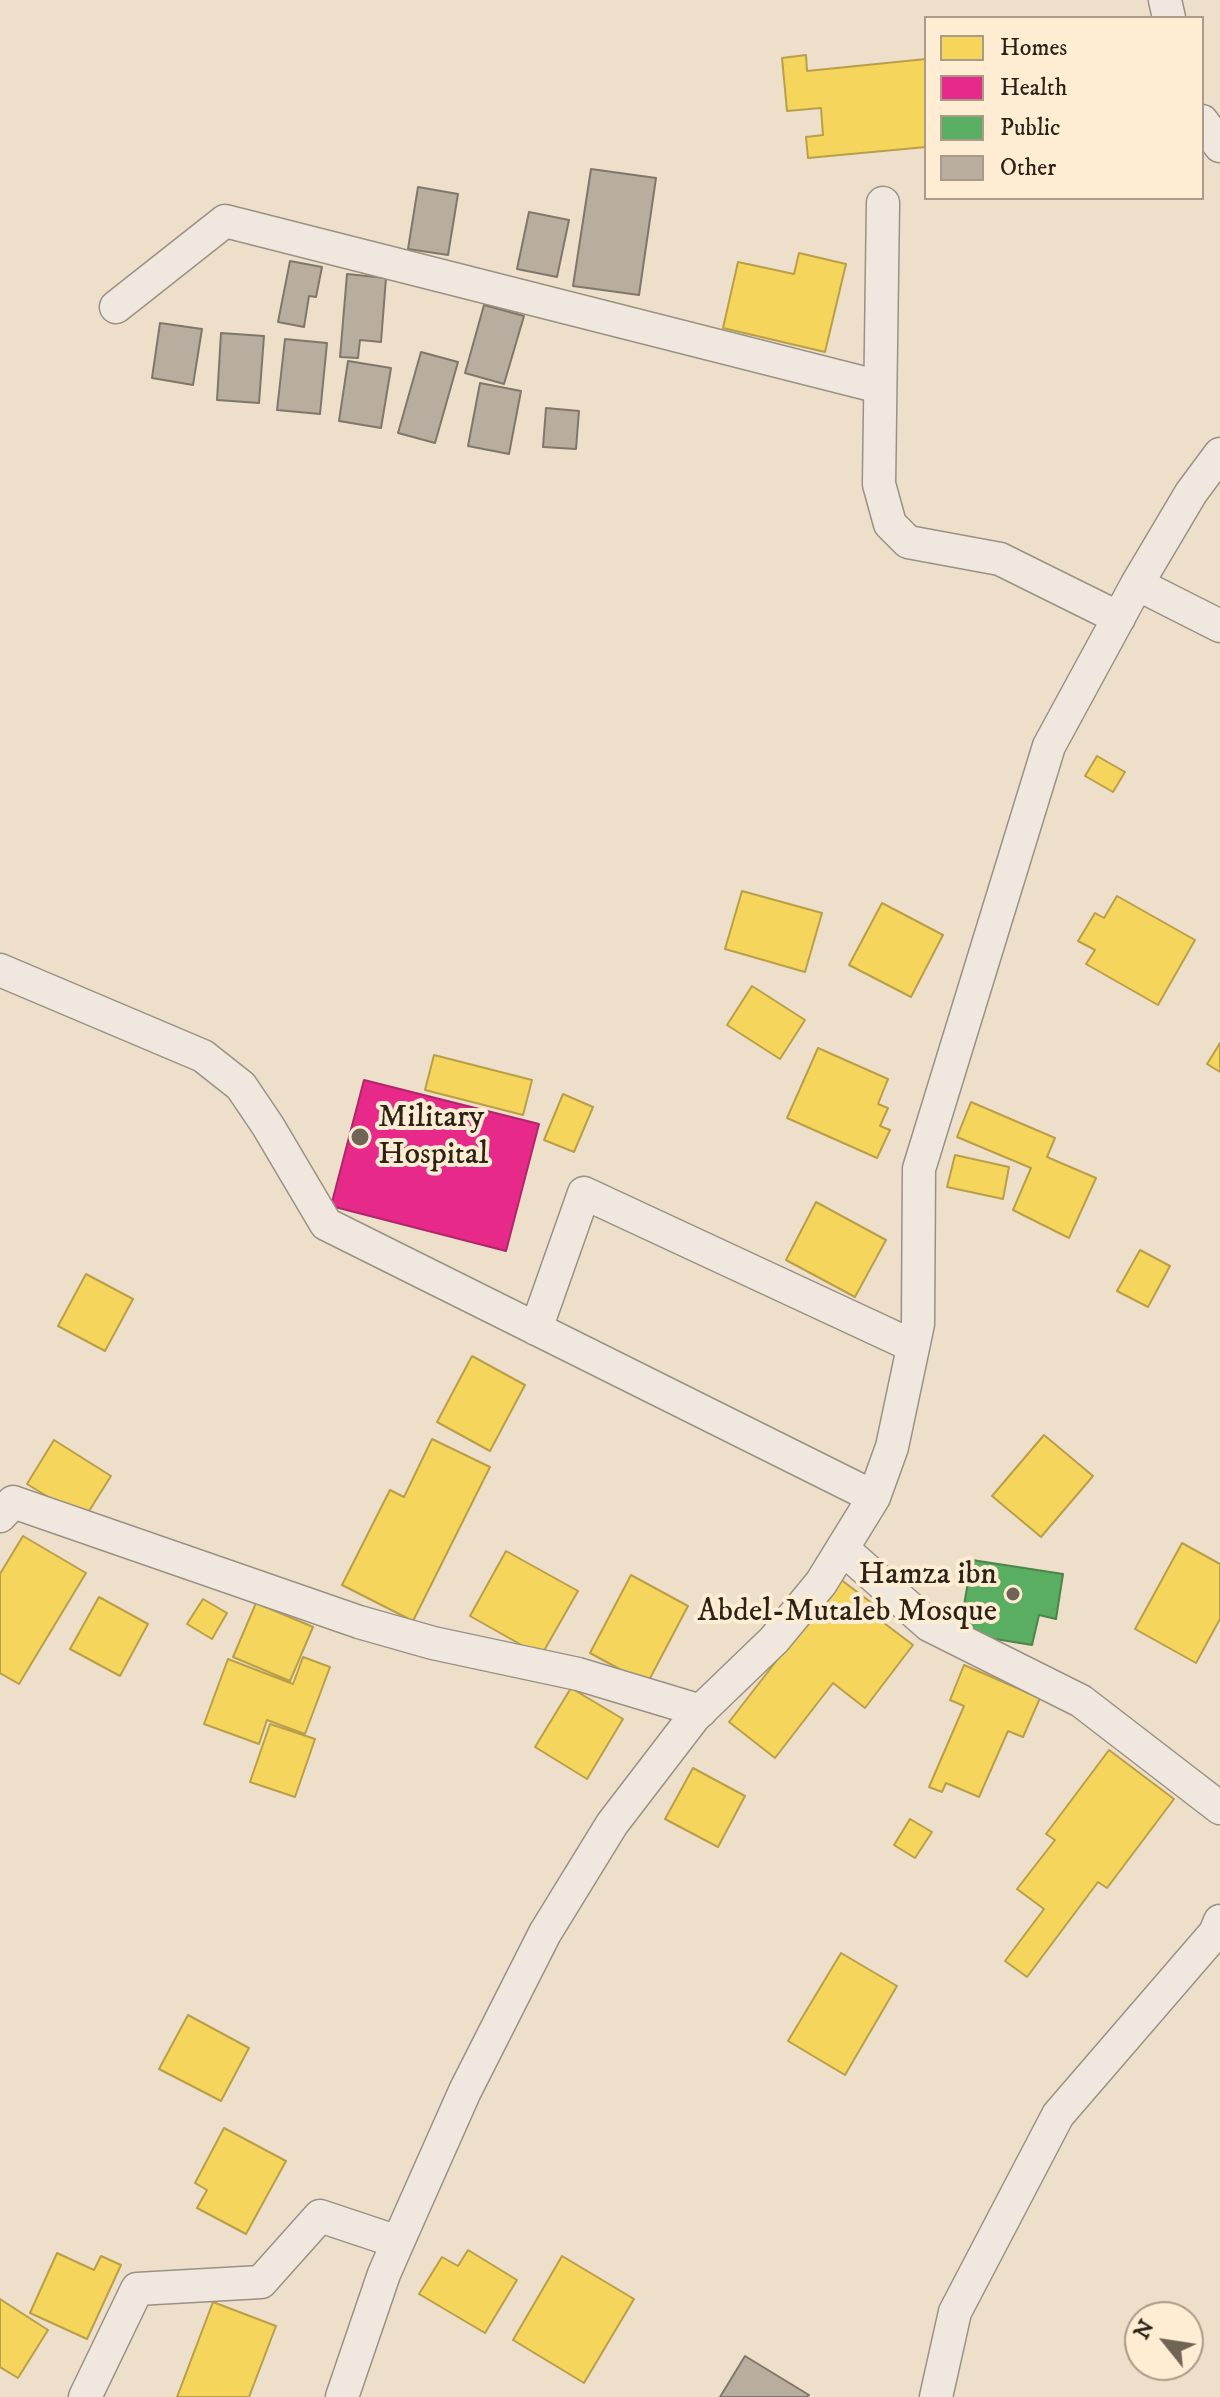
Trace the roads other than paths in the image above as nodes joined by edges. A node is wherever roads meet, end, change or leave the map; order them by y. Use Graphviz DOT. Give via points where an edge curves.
graph roads {
  1 [pos="1204,124"];
  2 [pos="1220,146"];
  3 [pos="883,203"];
  4 [pos="116,307"];
  5 [pos="880,387"];
  6 [pos="1220,454"];
  7 [pos="1137,584"];
  8 [pos="1119,618"];
  9 [pos="1220,626"];
  10 [pos="0,970"];
  11 [pos="536,1329"];
  12 [pos="913,1346"];
  13 [pos="874,1497"];
  14 [pos="4,1498"];
  15 [pos="843,1549"];
  16 [pos="701,1711"];
  17 [pos="1220,1808"];
  18 [pos="1220,1921"];
  19 [pos="398,2242"];
  20 [pos="85,2397"];
  21 [pos="342,2397"];
  22 [pos="936,2397"];
  1 -- 2 [label="street"];
  3 -- 5 [label="street"];
  4 -- 5 [label="street" via="225,221"];
  5 -- 8 [label="street" via="879,484 890,524 908,542 1000,559"];
  6 -- 7 [label="street"];
  7 -- 8 [label="street"];
  7 -- 9 [label="street"];
  8 -- 12 [label="street" via="1049,746 919,1169 918,1324"];
  10 -- 11 [label="street" via="203,1056 241,1086 326,1224"];
  11 -- 12 [label="street" via="584,1193"];
  11 -- 13 [label="street"];
  12 -- 13 [label="street" via="892,1447"];
  13 -- 15 [label="street"];
  14 -- 16 [label="street" via="359,1622 578,1674"];
  15 -- 16 [label="street" via="774,1640"];
  15 -- 17 [label="street" via="929,1625 1081,1701"];
  16 -- 19 [label="street" via="612,1824 545,1933 465,2091"];
  18 -- 22 [label="street" via="1058,2115 955,2312"];
  19 -- 20 [label="street" via="320,2216 261,2282 137,2289"];
  19 -- 21 [label="street"];
}
